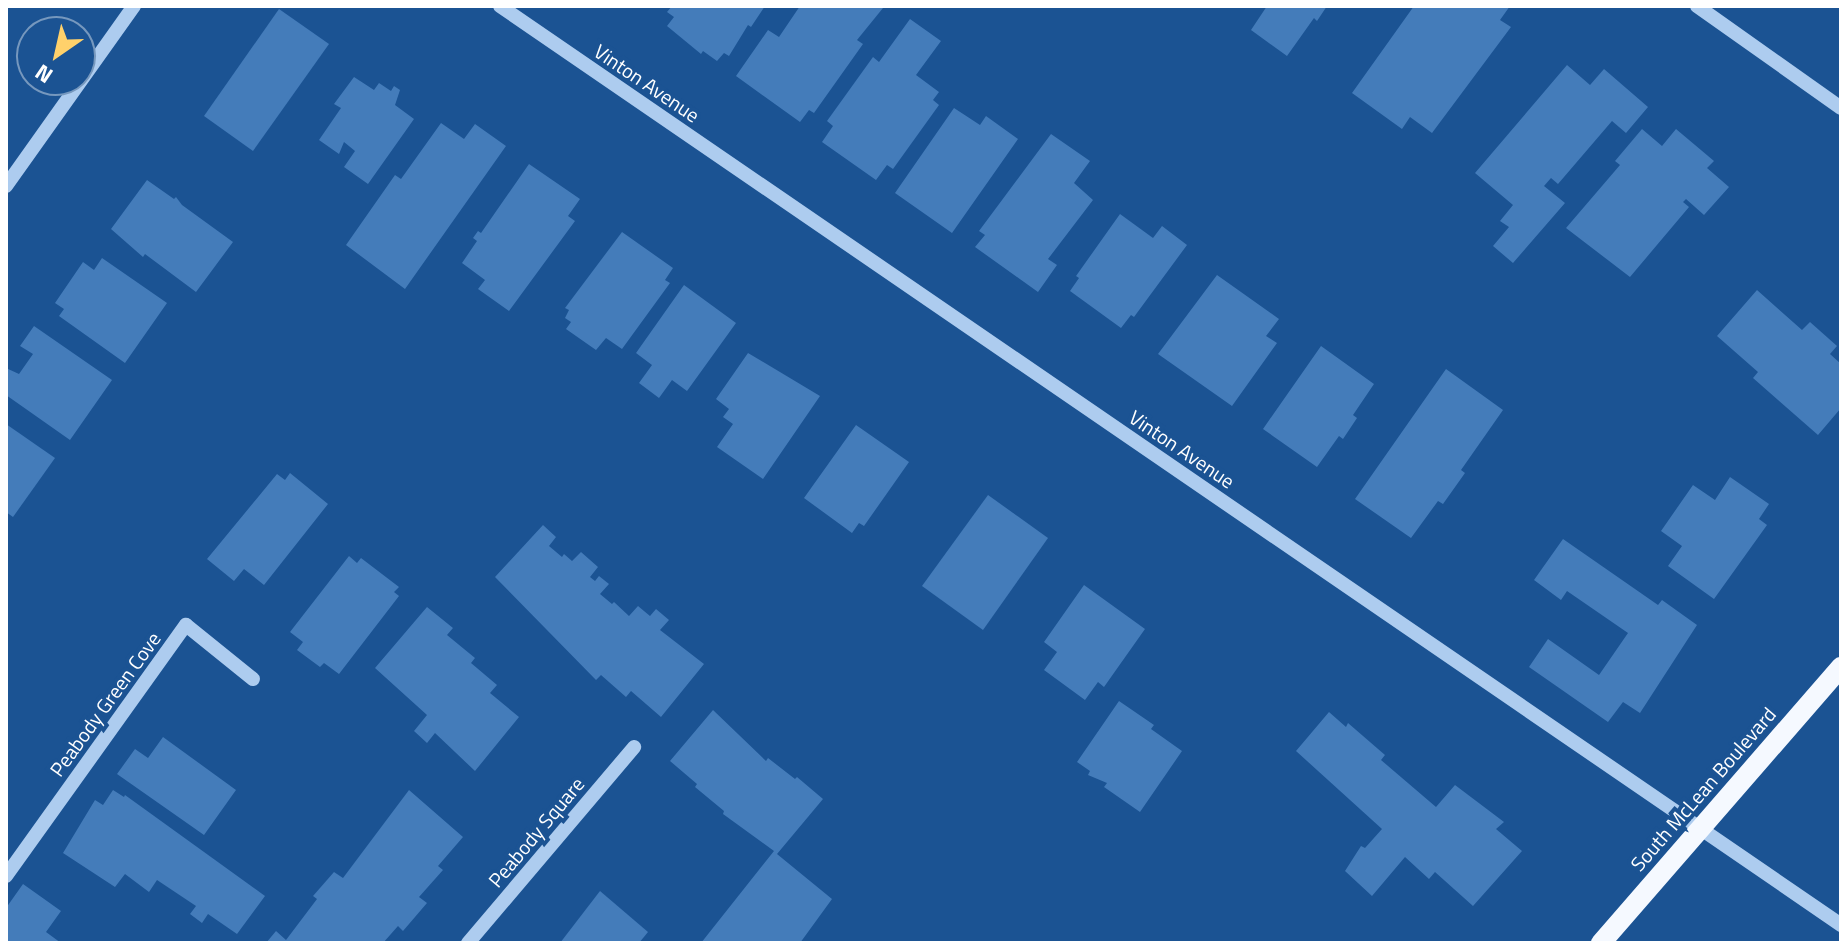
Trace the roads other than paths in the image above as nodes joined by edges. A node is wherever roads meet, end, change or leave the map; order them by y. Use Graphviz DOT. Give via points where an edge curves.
graph roads {
  1 [pos="134,6"];
  2 [pos="500,6"];
  3 [pos="1697,6"];
  4 [pos="1841,108"];
  5 [pos="6,186"];
  6 [pos="1841,667"];
  7 [pos="253,679"];
  8 [pos="634,747"];
  9 [pos="1700,829"];
  10 [pos="6,876"];
  11 [pos="1841,925"];
  12 [pos="468,943"];
  13 [pos="1601,943"];
  1 -- 5 [label="street"];
  2 -- 9 [label="street, Vinton Avenue"];
  3 -- 4 [label="street"];
  6 -- 9 [label="main road, South McLean Boulevard"];
  7 -- 10 [label="street, Peabody Green Cove" via="186,625"];
  8 -- 12 [label="street, Peabody Square"];
  9 -- 11 [label="street, Vinton Avenue"];
  9 -- 13 [label="main road, South McLean Boulevard"];
}
